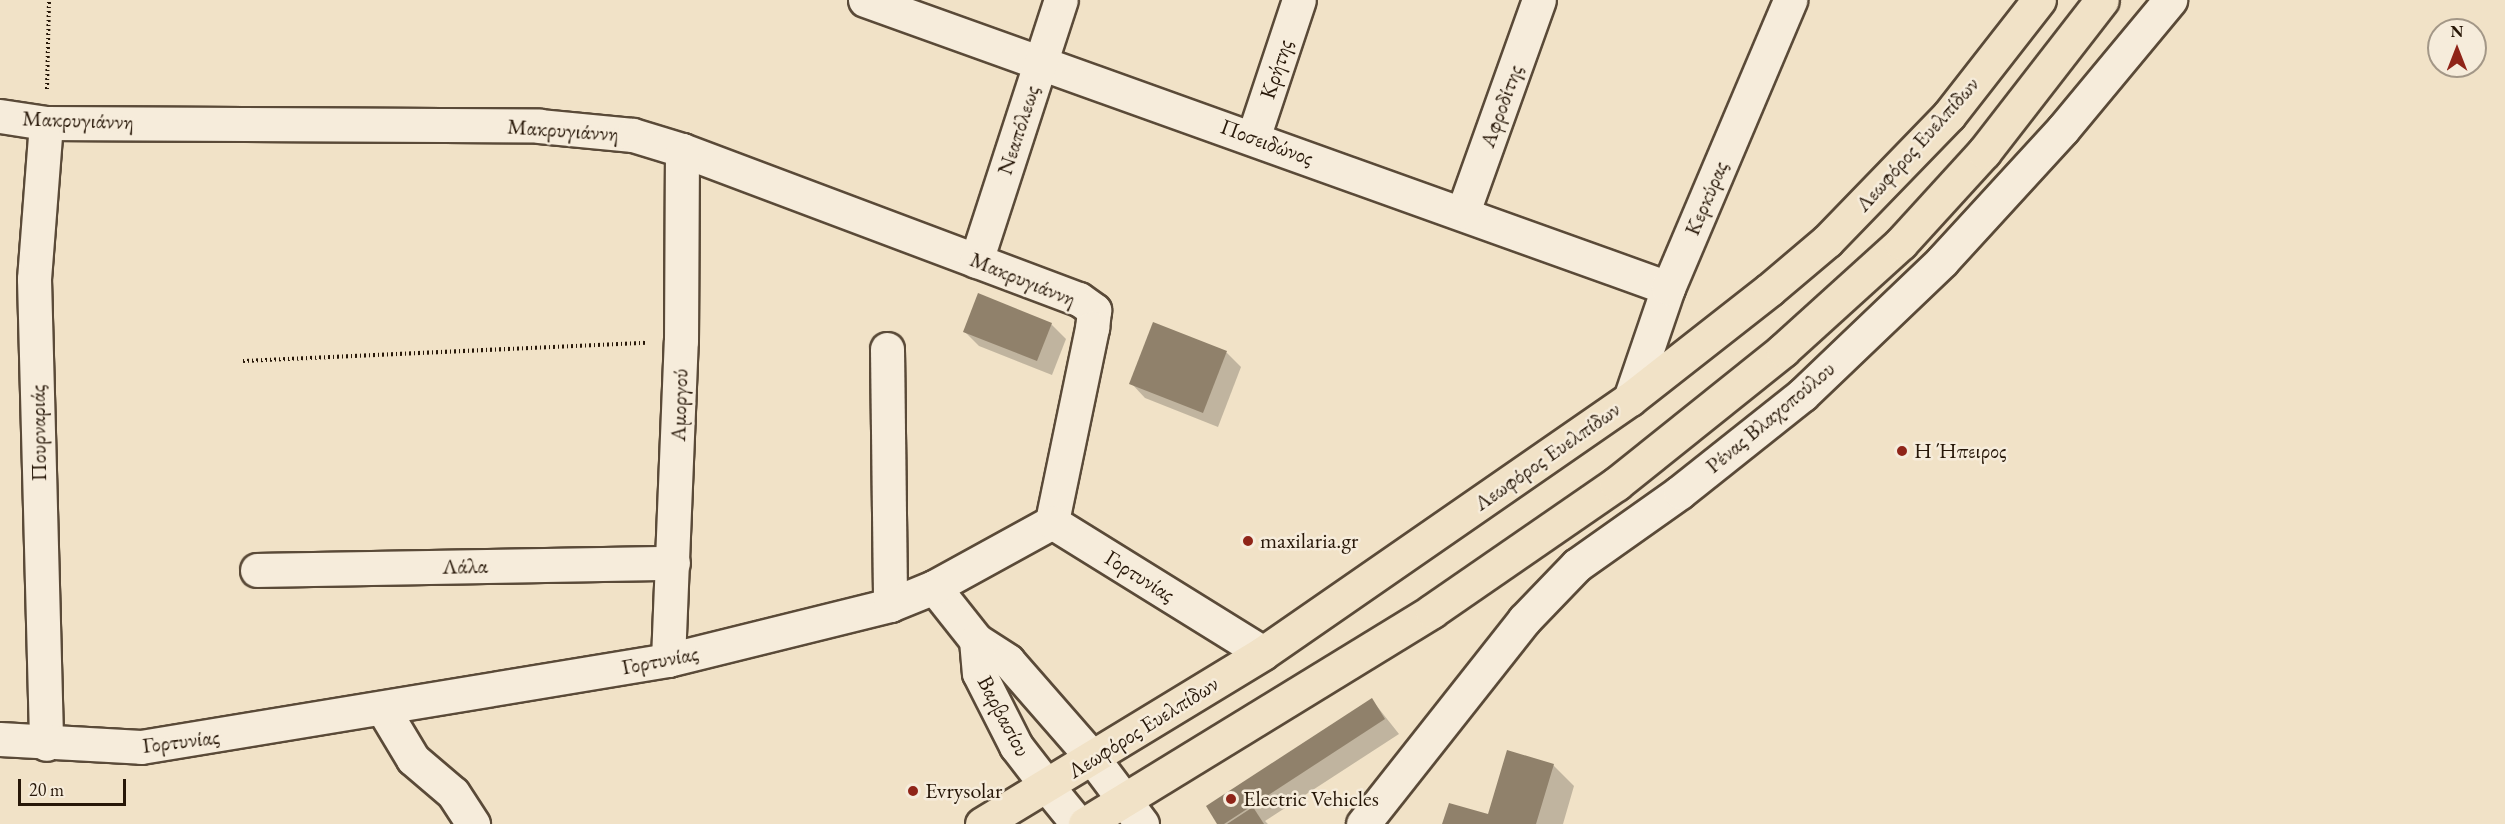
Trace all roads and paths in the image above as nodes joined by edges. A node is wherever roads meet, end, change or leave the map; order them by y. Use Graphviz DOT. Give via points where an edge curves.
graph roads {
  1 [pos="49,0"];
  2 [pos="865,0"];
  3 [pos="1061,0"];
  4 [pos="1299,0"];
  5 [pos="1539,0"];
  6 [pos="1790,0"];
  7 [pos="2039,0"];
  8 [pos="2102,0"];
  9 [pos="2170,0"];
  10 [pos="1039,61"];
  11 [pos="0,116"];
  12 [pos="46,123"];
  13 [pos="1253,138"];
  14 [pos="682,150"];
  15 [pos="1463,212"];
  16 [pos="976,261"];
  17 [pos="1668,288"];
  18 [pos="681,341"];
  19 [pos="887,349"];
  20 [pos="243,361"];
  21 [pos="1630,399"];
  22 [pos="1052,522"];
  23 [pos="673,563"];
  24 [pos="257,570"];
  25 [pos="934,587"];
  26 [pos="890,605"];
  27 [pos="976,640"];
  28 [pos="1263,653"];
  29 [pos="668,660"];
  30 [pos="383,709"];
  31 [pos="0,739"];
  32 [pos="46,744"];
  33 [pos="1091,756"];
  34 [pos="1047,786"];
  35 [pos="1134,811"];
  36 [pos="473,824"];
  37 [pos="982,824"];
  38 [pos="1078,824"];
  39 [pos="1085,824"];
  40 [pos="1363,824"];
  1 -- 12 [label="path"];
  2 -- 10 [label="street, Ποσειδώνος"];
  3 -- 10 [label="street, Νεαπόλεως"];
  4 -- 13 [label="street, Κρήτης"];
  5 -- 15 [label="street, Αφροδίτης"];
  6 -- 17 [label="street, Κερκύρας"];
  7 -- 21 [label="main road, Λεωφόρος Ευελπίδων" via="1949,116 1827,241"];
  8 -- 35 [label="main road" via="1984,152 1901,243 1782,350 1616,484"];
  9 -- 40 [label="street, Ρένας Βλαχοπούλου" via="2063,129 1942,261 1819,379 1680,492 1577,565 1524,620"];
  10 -- 13 [label="street, Ποσειδώνος"];
  10 -- 16 [label="street, Νεαπόλεως"];
  11 -- 12 [label="street, Μακρυγιάννη"];
  12 -- 14 [label="street, Μακρυγιάννη" via="539,126 633,135"];
  12 -- 32 [label="street, Πουρναριάς" via="34,279"];
  13 -- 15 [label="street, Ποσειδώνος"];
  14 -- 16 [label="street, Μακρυγιάννη"];
  14 -- 18 [label="street, Αμοργού"];
  15 -- 17 [label="street, Ποσειδώνος"];
  16 -- 22 [label="street, Μακρυγιάννη" via="1079,299 1094,310"];
  17 -- 21 [label="street, Κερκύρας"];
  18 -- 20 [label="path"];
  18 -- 23 [label="street, Αμοργού"];
  19 -- 26 [label="street"];
  21 -- 28 [label="main road, Λεωφόρος Ευελπίδων"];
  22 -- 25 [label="street, Γορτυνίας"];
  22 -- 28 [label="street, Γορτυνίας"];
  23 -- 24 [label="street, Λάλα"];
  23 -- 29 [label="street, Αμοργού"];
  25 -- 26 [label="street, Γορτυνίας"];
  25 -- 27 [label="street, Βαρβασίου"];
  26 -- 29 [label="street, Γορτυνίας"];
  27 -- 33 [label="street, Βαρβασίου" via="1008,661"];
  27 -- 34 [label="street, Βαρβασίου" via="979,673 1016,746"];
  28 -- 33 [label="main road, Λεωφόρος Ευελπίδων"];
  29 -- 30 [label="street, Γορτυνίας"];
  30 -- 32 [label="street, Γορτυνίας" via="141,747"];
  30 -- 36 [label="street" via="413,759 453,794"];
  31 -- 32 [label="street, Γορτυνίας"];
  33 -- 34 [label="main road, Λεωφόρος Ευελπίδων"];
  33 -- 35 [label="street, Βαρβασίου"];
  34 -- 37 [label="main road, Λεωφόρος Ευελπίδων"];
  34 -- 38 [label="street, Βαρβασίου"];
  35 -- 39 [label="main road"];
}
